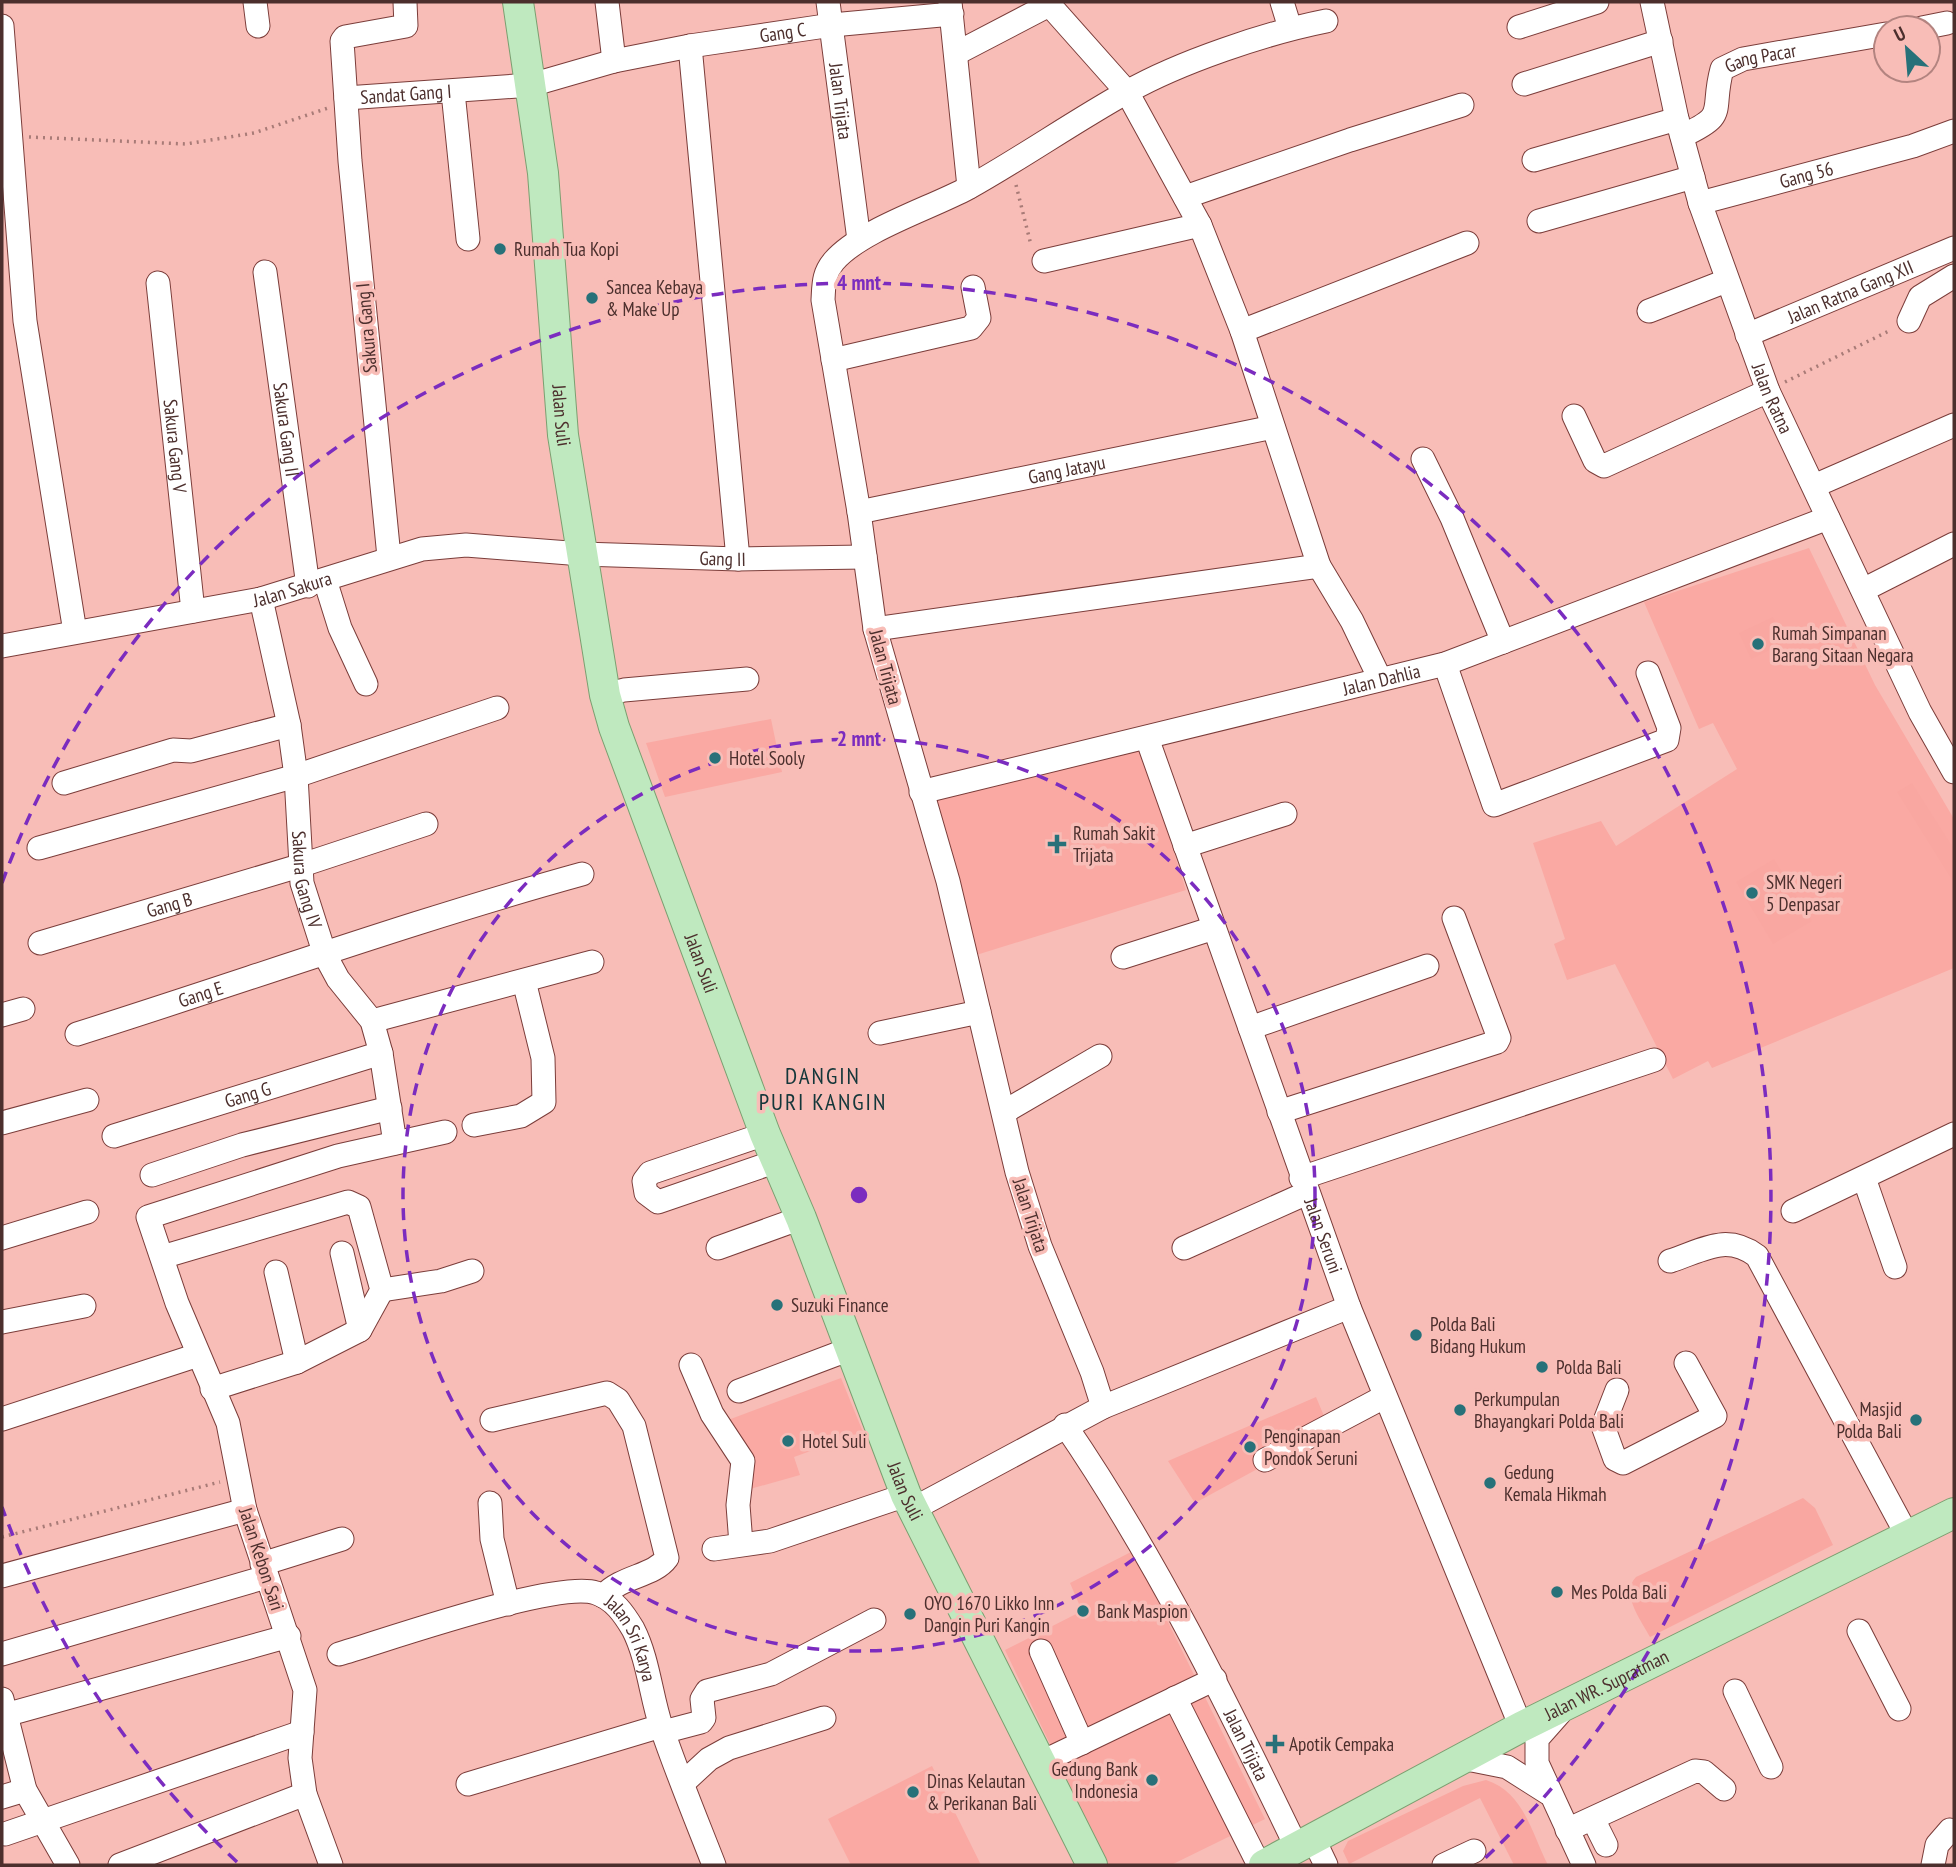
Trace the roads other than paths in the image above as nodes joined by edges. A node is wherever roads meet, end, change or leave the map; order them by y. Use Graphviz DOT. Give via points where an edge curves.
graph roads {
  1 [pos="254,2"];
  2 [pos="405,2"];
  3 [pos="518,2"];
  4 [pos="607,2"];
  5 [pos="828,2"];
  6 [pos="1282,2"];
  7 [pos="1597,2"];
  8 [pos="1653,2"];
  9 [pos="1048,3"];
  10 [pos="951,8"];
  11 [pos="1326,21"];
  12 [pos="1947,23"];
  13 [pos="1942,24"];
  14 [pos="832,25"];
  15 [pos="2,26"];
  16 [pos="258,26"];
  17 [pos="1519,27"];
  18 [pos="1290,28"];
  19 [pos="1872,36"];
  20 [pos="1661,41"];
  21 [pos="690,46"];
  22 [pos="957,54"];
  23 [pos="614,61"];
  24 [pos="1524,84"];
  25 [pos="531,85"];
  26 [pos="453,92"];
  27 [pos="1127,92"];
  28 [pos="346,101"];
  29 [pos="1462,105"];
  30 [pos="1679,127"];
  31 [pos="1954,131"];
  32 [pos="6,137"];
  33 [pos="1534,160"];
  34 [pos="1693,177"];
  35 [pos="969,187"];
  36 [pos="1185,197"];
  37 [pos="1700,203"];
  38 [pos="1539,220"];
  39 [pos="1200,225"];
  40 [pos="468,239"];
  41 [pos="859,240"];
  42 [pos="1466,243"];
  43 [pos="1954,248"];
  44 [pos="1044,261"];
  45 [pos="265,272"];
  46 [pos="1954,276"];
  47 [pos="1726,281"];
  48 [pos="158,283"];
  49 [pos="974,287"];
  50 [pos="1650,311"];
  51 [pos="1909,321"];
  52 [pos="1242,331"];
  53 [pos="1746,335"];
  54 [pos="833,360"];
  55 [pos="1768,391"];
  56 [pos="1574,416"];
  57 [pos="1954,425"];
  58 [pos="1273,427"];
  59 [pos="1423,459"];
  60 [pos="1814,486"];
  61 [pos="859,512"];
  62 [pos="1828,518"];
  63 [pos="1954,544"];
  64 [pos="582,554"];
  65 [pos="388,557"];
  66 [pos="865,557"];
  67 [pos="738,559"];
  68 [pos="1319,566"];
  69 [pos="317,583"];
  70 [pos="1863,590"];
  71 [pos="261,599"];
  72 [pos="193,611"];
  73 [pos="875,629"];
  74 [pos="75,632"];
  75 [pos="1503,642"];
  76 [pos="2,646"];
  77 [pos="1445,664"];
  78 [pos="1648,673"];
  79 [pos="747,679"];
  80 [pos="1380,679"];
  81 [pos="366,684"];
  82 [pos="605,695"];
  83 [pos="497,708"];
  84 [pos="289,726"];
  85 [pos="1147,738"];
  86 [pos="1954,772"];
  87 [pos="296,776"];
  88 [pos="64,783"];
  89 [pos="921,792"];
  90 [pos="1284,814"];
  91 [pos="426,824"];
  92 [pos="1185,846"];
  93 [pos="39,849"];
  94 [pos="299,866"];
  95 [pos="582,874"];
  96 [pos="1454,918"];
  97 [pos="1214,928"];
  98 [pos="40,943"];
  99 [pos="325,956"];
  100 [pos="1123,957"];
  101 [pos="592,962"];
  102 [pos="1427,966"];
  103 [pos="524,981"];
  104 [pos="979,1012"];
  105 [pos="372,1021"];
  106 [pos="1250,1028"];
  107 [pos="880,1033"];
  108 [pos="77,1034"];
  109 [pos="381,1053"];
  110 [pos="1100,1056"];
  111 [pos="1654,1060"];
  112 [pos="87,1100"];
  113 [pos="390,1108"];
  114 [pos="1004,1112"];
  115 [pos="1279,1112"];
  116 [pos="2,1123"];
  117 [pos="474,1125"];
  118 [pos="445,1132"];
  119 [pos="765,1133"];
  120 [pos="1954,1134"];
  121 [pos="114,1136"];
  122 [pos="395,1143"];
  123 [pos="778,1161"];
  124 [pos="152,1175"];
  125 [pos="1864,1178"];
  126 [pos="1304,1186"];
  127 [pos="1793,1211"];
  128 [pos="87,1212"];
  129 [pos="801,1217"];
  130 [pos="2,1238"];
  131 [pos="718,1248"];
  132 [pos="1184,1248"];
  133 [pos="342,1252"];
  134 [pos="162,1257"];
  135 [pos="1671,1261"];
  136 [pos="1895,1267"];
  137 [pos="472,1271"];
  138 [pos="276,1272"];
  139 [pos="382,1290"];
  140 [pos="84,1306"];
  141 [pos="1349,1307"];
  142 [pos="2,1322"];
  143 [pos="360,1330"];
  144 [pos="850,1349"];
  145 [pos="198,1355"];
  146 [pos="297,1362"];
  147 [pos="1686,1363"];
  148 [pos="691,1365"];
  149 [pos="212,1389"];
  150 [pos="1616,1390"];
  151 [pos="739,1391"];
  152 [pos="1384,1397"];
  153 [pos="1103,1407"];
  154 [pos="2,1419"];
  155 [pos="492,1420"];
  156 [pos="1065,1425"];
  157 [pos="1265,1460"];
  158 [pos="910,1502"];
  159 [pos="490,1503"];
  160 [pos="245,1510"];
  161 [pos="1954,1513"];
  162 [pos="1907,1535"];
  163 [pos="342,1539"];
  164 [pos="741,1544"];
  165 [pos="714,1549"];
  166 [pos="264,1571"];
  167 [pos="2,1576"];
  168 [pos="603,1596"];
  169 [pos="508,1604"];
  170 [pos="874,1620"];
  171 [pos="1859,1632"];
  172 [pos="289,1636"];
  173 [pos="1041,1651"];
  174 [pos="2,1654"];
  175 [pos="340,1654"];
  176 [pos="1215,1679"];
  177 [pos="1735,1690"];
  178 [pos="1175,1698"];
  179 [pos="1569,1704"];
  180 [pos="1899,1709"];
  181 [pos="3,1710"];
  182 [pos="824,1718"];
  183 [pos="1521,1727"];
  184 [pos="662,1729"];
  185 [pos="302,1732"];
  186 [pos="1082,1744"];
  187 [pos="1462,1758"];
  188 [pos="1042,1762"];
  189 [pos="1771,1767"];
  190 [pos="683,1783"];
  191 [pos="468,1784"];
  192 [pos="1724,1789"];
  193 [pos="25,1790"];
  194 [pos="1548,1793"];
  195 [pos="305,1794"];
  196 [pos="2,1797"];
  197 [pos="1593,1819"];
  198 [pos="41,1821"];
  199 [pos="1566,1830"];
  200 [pos="1950,1830"];
  201 [pos="5,1834"];
  202 [pos="1606,1846"];
  203 [pos="1312,1851"];
  204 [pos="1474,1851"];
  205 [pos="68,1865"];
  206 [pos="120,1865"];
  207 [pos="331,1865"];
  208 [pos="714,1865"];
  209 [pos="1092,1865"];
  210 [pos="1261,1865"];
  211 [pos="1444,1865"];
  212 [pos="1584,1865"];
  213 [pos="1933,1865"];
  1 -- 16 [label="street"];
  2 -- 28 [label="street, Sandat Gang I" via="406,26 342,38"];
  3 -- 25 [label="main road, Jalan Suli"];
  4 -- 23 [label="street"];
  5 -- 14 [label="street, Jalan Trijata"];
  6 -- 18 [label="street"];
  7 -- 17 [label="street"];
  8 -- 20 [label="street, Jalan Ratna"];
  9 -- 22 [label="street"];
  9 -- 27 [label="street"];
  10 -- 14 [label="street, Gang C"];
  10 -- 22 [label="street"];
  11 -- 18 [label="street"];
  12 -- 13 [label="street"];
  14 -- 21 [label="street, Gang C"];
  14 -- 41 [label="street, Jalan Trijata"];
  15 -- 32 [label="street"];
  18 -- 27 [label="street"];
  19 -- 30 [label="street, Gang Pacar" via="1743,59 1722,69 1716,113 1710,123"];
  20 -- 24 [label="street"];
  20 -- 30 [label="street, Jalan Ratna"];
  21 -- 23 [label="street, Gang C"];
  21 -- 67 [label="street"];
  22 -- 35 [label="street"];
  23 -- 25 [label="street, Sandat Gang I"];
  25 -- 26 [label="street, Sandat Gang I"];
  25 -- 64 [label="main road, Jalan Suli" via="551,259 563,435"];
  26 -- 28 [label="street, Sandat Gang I"];
  26 -- 40 [label="street"];
  27 -- 35 [label="street"];
  27 -- 36 [label="street"];
  28 -- 65 [label="street, Sakura Gang I"];
  29 -- 36 [label="street"];
  30 -- 33 [label="street"];
  30 -- 34 [label="street, Jalan Ratna"];
  31 -- 37 [label="street, Gang 56"];
  32 -- 74 [label="street" via="25,321"];
  34 -- 37 [label="street, Jalan Ratna"];
  34 -- 38 [label="street"];
  35 -- 41 [label="street"];
  36 -- 39 [label="street"];
  37 -- 47 [label="street, Jalan Ratna"];
  39 -- 44 [label="street"];
  39 -- 52 [label="street"];
  41 -- 54 [label="street, Jalan Trijata" via="824,276 823,300"];
  42 -- 52 [label="street"];
  43 -- 53 [label="street, Jalan Ratna Gang XII"];
  45 -- 69 [label="street, Sakura Gang II"];
  46 -- 51 [label="street" via="1920,298"];
  47 -- 50 [label="street"];
  47 -- 53 [label="street, Jalan Ratna"];
  48 -- 72 [label="street, Sakura Gang V"];
  49 -- 54 [label="street" via="979,318 971,328"];
  52 -- 58 [label="street"];
  53 -- 55 [label="street, Jalan Ratna"];
  54 -- 61 [label="street, Jalan Trijata"];
  55 -- 56 [label="street" via="1604,466 1595,461"];
  55 -- 60 [label="street, Jalan Ratna"];
  57 -- 60 [label="street"];
  58 -- 61 [label="street, Gang Jatayu"];
  58 -- 68 [label="street"];
  59 -- 75 [label="street"];
  60 -- 62 [label="street, Jalan Ratna"];
  61 -- 66 [label="street, Jalan Trijata"];
  62 -- 70 [label="street, Jalan Ratna"];
  62 -- 75 [label="street, Jalan Dahlia"];
  63 -- 70 [label="street"];
  64 -- 65 [label="street, Jalan Sakura" via="466,545"];
  64 -- 67 [label="street, Gang II"];
  64 -- 82 [label="main road, Jalan Suli"];
  65 -- 69 [label="street, Jalan Sakura"];
  66 -- 67 [label="street, Gang II"];
  66 -- 73 [label="street, Jalan Trijata"];
  68 -- 73 [label="street"];
  68 -- 80 [label="street"];
  69 -- 71 [label="street, Jalan Sakura"];
  69 -- 81 [label="street, Sakura Gang II"];
  70 -- 86 [label="street, Jalan Ratna" via="1920,712"];
  71 -- 72 [label="street, Jalan Sakura"];
  71 -- 84 [label="street, Sakura Gang IV"];
  72 -- 74 [label="street, Jalan Sakura"];
  73 -- 89 [label="street, Jalan Trijata"];
  74 -- 76 [label="street, Jalan Sakura"];
  75 -- 77 [label="street, Jalan Dahlia"];
  77 -- 78 [label="street" via="1494,804 1667,740 1669,728"];
  77 -- 80 [label="street, Jalan Dahlia"];
  79 -- 82 [label="street"];
  80 -- 85 [label="street, Jalan Dahlia"];
  82 -- 119 [label="main road, Jalan Suli"];
  83 -- 87 [label="street"];
  84 -- 87 [label="street, Sakura Gang IV"];
  84 -- 88 [label="street" via="191,751 173,750"];
  85 -- 89 [label="street, Jalan Dahlia"];
  85 -- 92 [label="street, Jalan Seruni"];
  87 -- 93 [label="street"];
  87 -- 94 [label="street, Sakura Gang IV"];
  89 -- 104 [label="street, Jalan Trijata"];
  90 -- 92 [label="street"];
  91 -- 94 [label="street, Gang B"];
  92 -- 97 [label="street, Jalan Seruni"];
  94 -- 98 [label="street, Gang B"];
  94 -- 99 [label="street, Sakura Gang IV"];
  95 -- 99 [label="street, Gang E" via="480,902"];
  96 -- 115 [label="street" via="1497,1042"];
  97 -- 100 [label="street"];
  97 -- 106 [label="street, Jalan Seruni"];
  99 -- 105 [label="street, Sakura Gang IV"];
  99 -- 108 [label="street, Gang E"];
  101 -- 103 [label="street"];
  102 -- 106 [label="street"];
  103 -- 105 [label="street"];
  103 -- 117 [label="street" via="543,1058 544,1102 521,1116"];
  104 -- 107 [label="street"];
  104 -- 114 [label="street, Jalan Trijata"];
  105 -- 109 [label="street, Sakura Gang IV"];
  106 -- 115 [label="street, Jalan Seruni"];
  109 -- 113 [label="street, Sakura Gang IV"];
  109 -- 121 [label="street, Gang G"];
  110 -- 114 [label="street"];
  111 -- 126 [label="street"];
  112 -- 116 [label="street"];
  113 -- 122 [label="street, Sakura Gang IV"];
  113 -- 124 [label="street" via="242,1145"];
  114 -- 153 [label="street, Jalan Trijata" via="1040,1246"];
  115 -- 126 [label="street, Jalan Seruni"];
  118 -- 122 [label="street"];
  119 -- 123 [label="main road, Jalan Suli"];
  119 -- 123 [label="street" via="649,1173 644,1181 646,1193 658,1202"];
  120 -- 125 [label="street"];
  122 -- 134 [label="street, Jalan Kebon Sari" via="338,1156 148,1217"];
  123 -- 129 [label="main road, Jalan Suli"];
  125 -- 127 [label="street"];
  125 -- 136 [label="street"];
  126 -- 132 [label="street"];
  126 -- 141 [label="street, Jalan Seruni"];
  128 -- 130 [label="street"];
  129 -- 131 [label="street"];
  129 -- 144 [label="main road, Jalan Suli"];
  133 -- 143 [label="street"];
  134 -- 139 [label="street" via="352,1202 359,1207 367,1230"];
  134 -- 145 [label="street, Jalan Kebon Sari"];
  135 -- 162 [label="street" via="1728,1243 1741,1244 1758,1256"];
  137 -- 139 [label="street"];
  138 -- 146 [label="street"];
  139 -- 143 [label="street"];
  140 -- 142 [label="street"];
  141 -- 152 [label="street, Jalan Seruni"];
  141 -- 153 [label="street"];
  143 -- 146 [label="street"];
  144 -- 151 [label="street"];
  144 -- 158 [label="main road, Jalan Suli"];
  145 -- 149 [label="street, Jalan Kebon Sari"];
  145 -- 154 [label="street"];
  146 -- 149 [label="street"];
  147 -- 150 [label="street" via="1715,1416 1623,1463 1615,1459 1603,1426"];
  148 -- 164 [label="street" via="712,1415 743,1461 738,1504"];
  149 -- 160 [label="street, Jalan Kebon Sari" via="228,1423"];
  152 -- 157 [label="street"];
  152 -- 183 [label="street, Jalan Seruni"];
  153 -- 156 [label="street"];
  155 -- 168 [label="street" via="586,1395 607,1393 618,1400 634,1426 667,1558 661,1567 614,1584"];
  156 -- 158 [label="street"];
  156 -- 176 [label="street, Jalan Trijata" via="1126,1520"];
  158 -- 164 [label="street" via="770,1541"];
  158 -- 188 [label="main road, Jalan Suli"];
  159 -- 169 [label="street" via="492,1539"];
  160 -- 166 [label="street, Jalan Kebon Sari"];
  160 -- 167 [label="street"];
  161 -- 162 [label="main road, Jalan WR. Supratman"];
  162 -- 179 [label="main road, Jalan WR. Supratman"];
  163 -- 166 [label="street"];
  164 -- 165 [label="street"];
  166 -- 172 [label="street, Jalan Kebon Sari"];
  166 -- 174 [label="street"];
  168 -- 169 [label="street, Jalan Sri Karya" via="577,1590"];
  168 -- 184 [label="street, Jalan Sri Karya" via="614,1603 634,1633"];
  169 -- 175 [label="street, Jalan Sri Karya"];
  170 -- 184 [label="street" via="771,1674 707,1691 701,1722"];
  171 -- 180 [label="street"];
  172 -- 181 [label="street"];
  172 -- 185 [label="street, Jalan Kebon Sari" via="305,1690"];
  173 -- 186 [label="street"];
  176 -- 178 [label="street"];
  176 -- 203 [label="street, Jalan Trijata"];
  177 -- 189 [label="street"];
  178 -- 186 [label="street"];
  178 -- 210 [label="street"];
  179 -- 183 [label="main road, Jalan WR. Supratman"];
  179 -- 194 [label="street" via="1544,1728 1535,1749"];
  181 -- 193 [label="street"];
  182 -- 190 [label="street" via="729,1748"];
  183 -- 187 [label="main road, Jalan WR. Supratman"];
  184 -- 190 [label="street, Jalan Sri Karya"];
  184 -- 191 [label="street"];
  185 -- 195 [label="street, Jalan Kebon Sari"];
  185 -- 198 [label="street"];
  186 -- 188 [label="street"];
  187 -- 194 [label="street" via="1507,1767"];
  187 -- 203 [label="main road, Jalan WR. Supratman"];
  188 -- 209 [label="main road, Jalan Suli"];
  190 -- 208 [label="street, Jalan Sri Karya"];
  192 -- 197 [label="street" via="1704,1772 1695,1771"];
  193 -- 196 [label="street"];
  193 -- 198 [label="street"];
  194 -- 199 [label="street"];
  195 -- 206 [label="street"];
  195 -- 207 [label="street, Jalan Kebon Sari"];
  197 -- 199 [label="street"];
  197 -- 202 [label="street"];
  198 -- 201 [label="street"];
  198 -- 205 [label="street"];
  199 -- 212 [label="street"];
  200 -- 213 [label="street" via="1937,1845"];
  203 -- 210 [label="main road, Jalan WR. Supratman"];
  204 -- 211 [label="street"];
}
